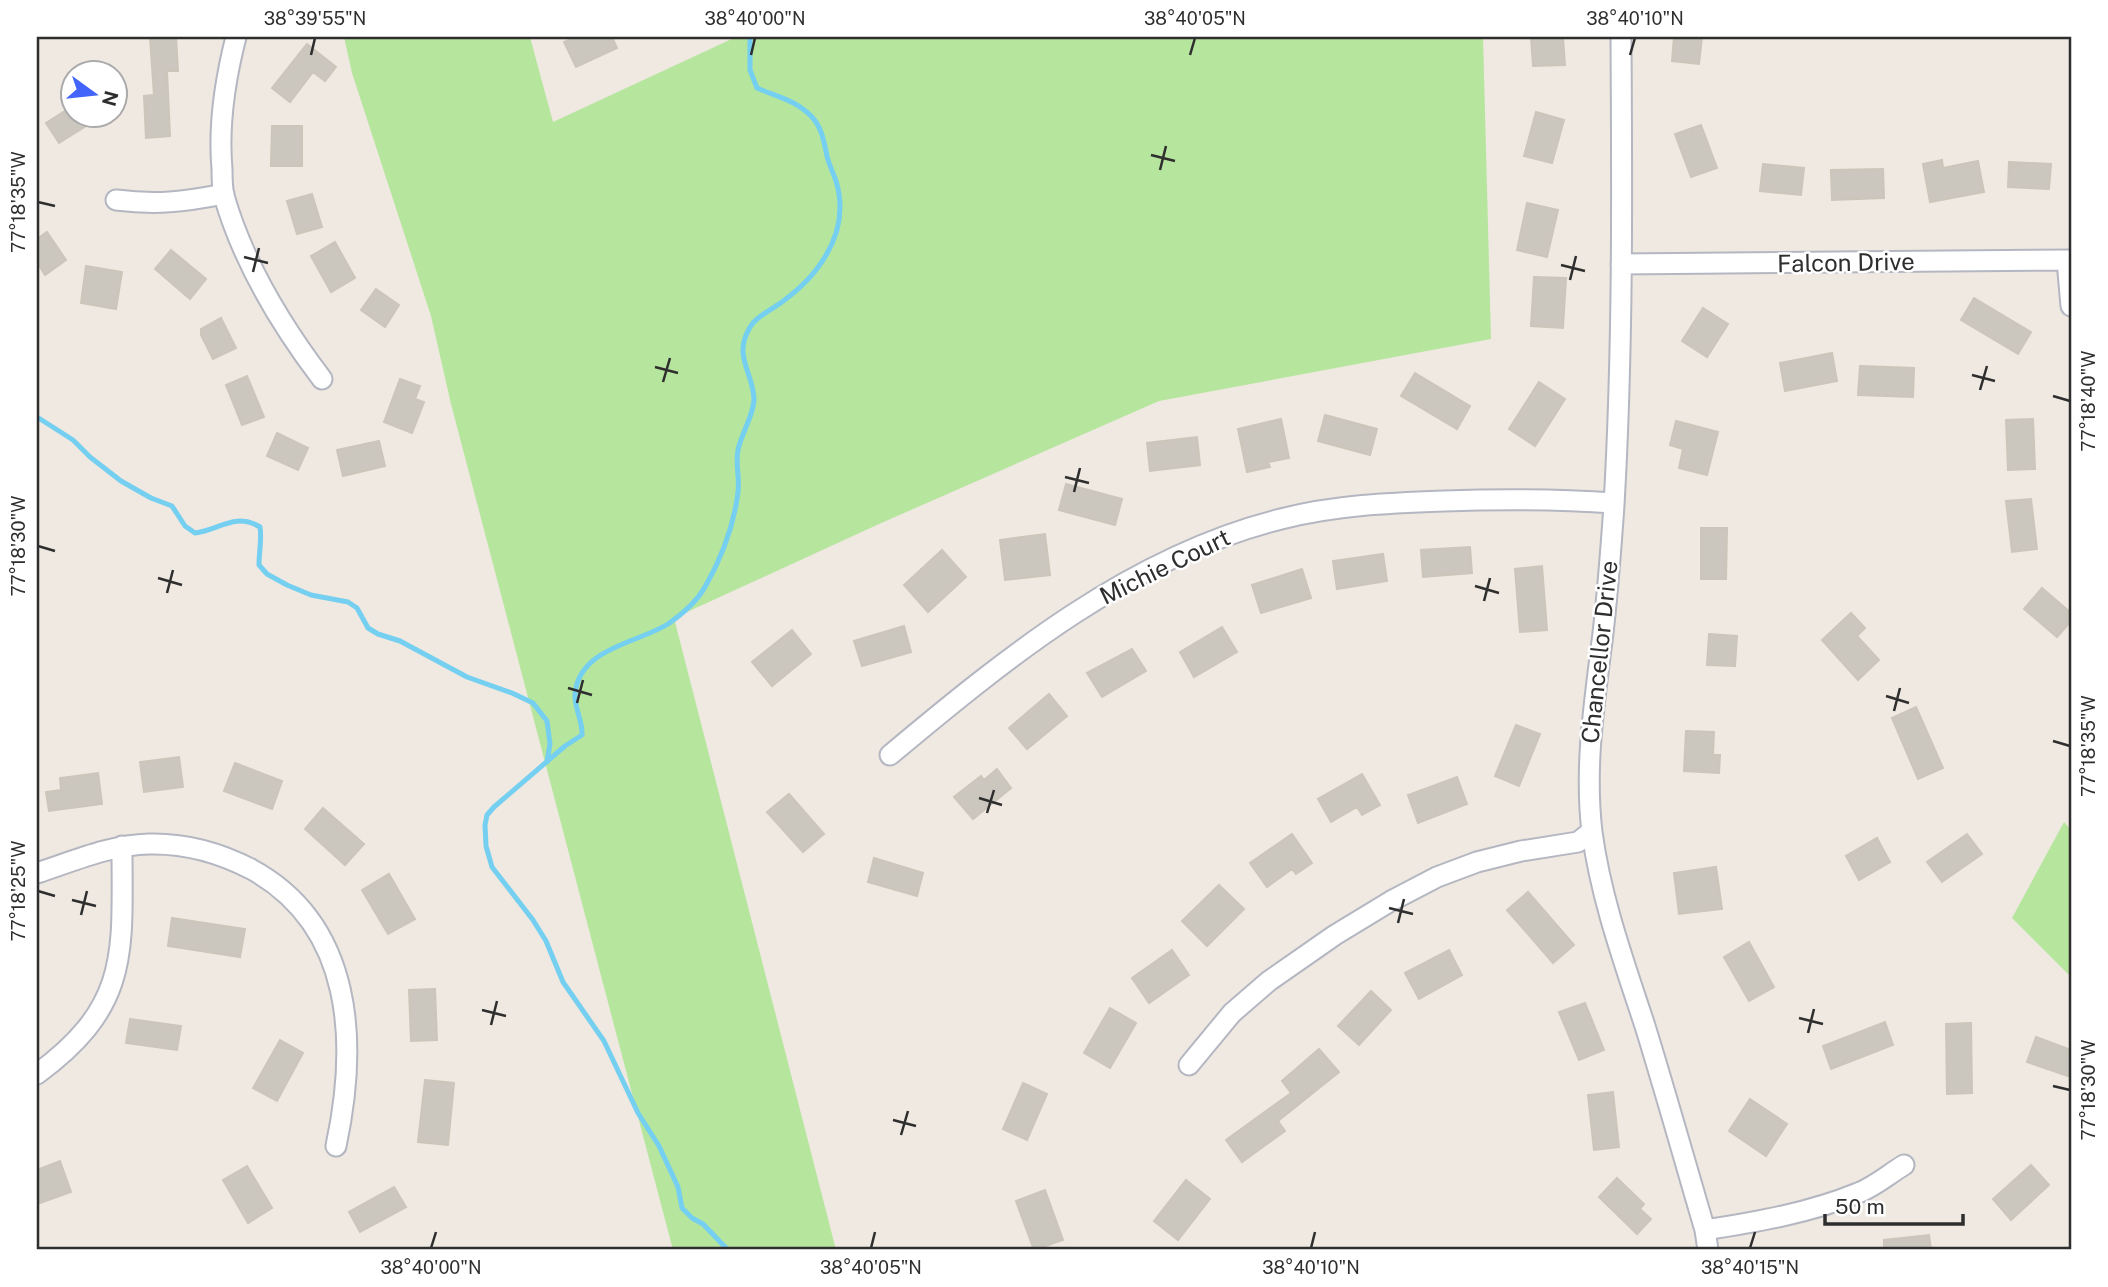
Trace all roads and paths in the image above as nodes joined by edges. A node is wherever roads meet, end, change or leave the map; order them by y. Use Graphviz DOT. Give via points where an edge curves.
graph roads {
  1 [pos="236,37"];
  2 [pos="1621,37"];
  3 [pos="224,194"];
  4 [pos="116,200"];
  5 [pos="2069,260"];
  6 [pos="1621,264"];
  7 [pos="2071,306"];
  8 [pos="323,379"];
  9 [pos="1614,503"];
  10 [pos="890,755"];
  11 [pos="1592,831"];
  12 [pos="122,846"];
  13 [pos="37,873"];
  14 [pos="1189,1065"];
  15 [pos="37,1074"];
  16 [pos="336,1146"];
  17 [pos="1904,1165"];
  18 [pos="1705,1230"];
  19 [pos="1708,1250"];
  1 -- 3 [label="street" via="221,114"];
  2 -- 6 [label="street, Chancellor Drive"];
  3 -- 4 [label="street" via="152,204"];
  3 -- 8 [label="street" via="267,295 294,342"];
  5 -- 6 [label="street, Falcon Drive"];
  5 -- 7 [label="street"];
  6 -- 9 [label="street, Chancellor Drive"];
  9 -- 10 [label="street, Michie Court" via="1509,499 1342,506 1243,530 1184,554 1088,605 971,688"];
  9 -- 11 [label="street, Chancellor Drive" via="1590,736"];
  11 -- 14 [label="street" via="1578,842 1477,862 1391,901 1269,981 1232,1013"];
  11 -- 18 [label="street, Chancellor Drive" via="1611,921"];
  12 -- 13 [label="street"];
  12 -- 15 [label="street" via="122,942 110,991 81,1035"];
  12 -- 16 [label="street" via="182,845 229,858 267,878 308,915 335,964 346,1033 347,1073"];
  17 -- 18 [label="street" via="1860,1193 1810,1210"];
  18 -- 19 [label="street, Chancellor Drive"];
}
